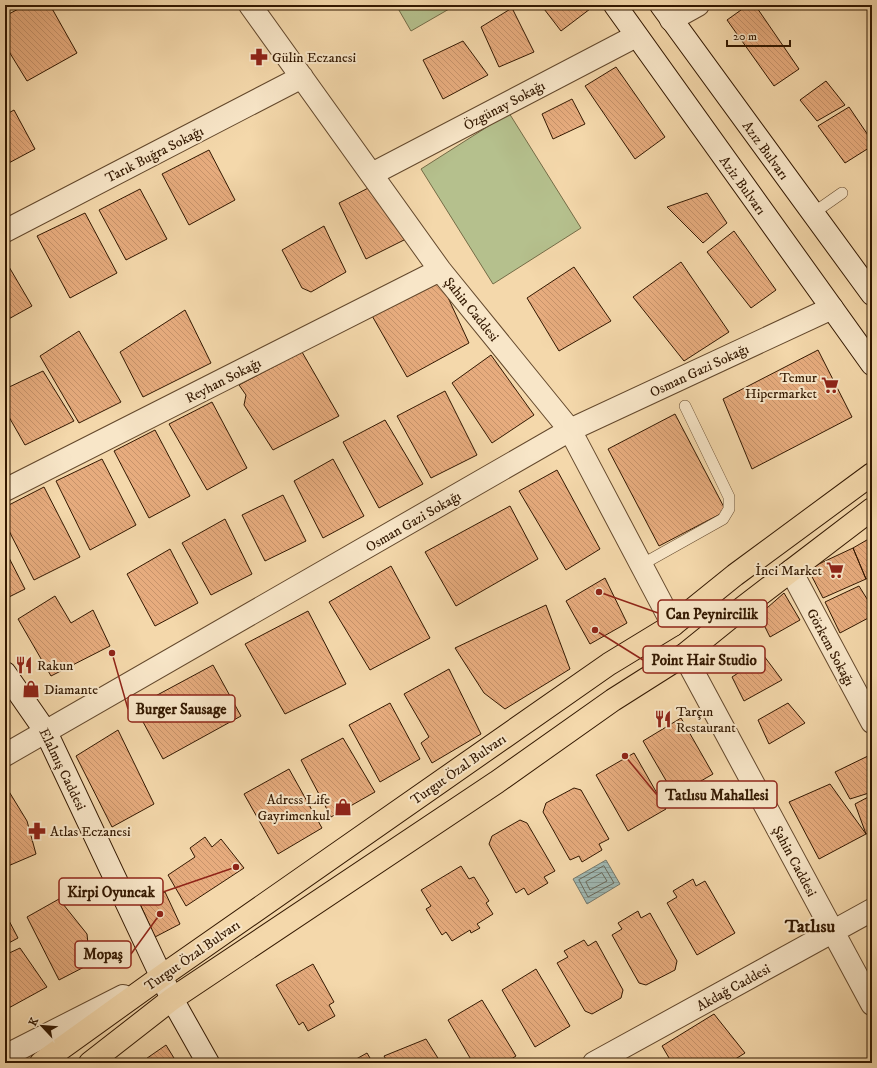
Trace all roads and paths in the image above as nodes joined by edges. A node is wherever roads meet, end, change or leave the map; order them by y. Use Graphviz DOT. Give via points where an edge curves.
graph roads {
  1 [pos="250,5"];
  2 [pos="614,5"];
  3 [pos="698,5"];
  4 [pos="666,13"];
  5 [pos="636,36"];
  6 [pos="302,77"];
  7 [pos="372,174"];
  8 [pos="842,193"];
  9 [pos="812,214"];
  10 [pos="5,231"];
  11 [pos="440,270"];
  12 [pos="872,294"];
  13 [pos="832,308"];
  14 [pos="872,364"];
  15 [pos="685,406"];
  16 [pos="570,430"];
  17 [pos="872,474"];
  18 [pos="5,490"];
  19 [pos="872,509"];
  20 [pos="641,565"];
  21 [pos="790,571"];
  22 [pos="673,624"];
  23 [pos="684,655"];
  24 [pos="5,673"];
  25 [pos="872,722"];
  26 [pos="46,732"];
  27 [pos="5,755"];
  28 [pos="872,910"];
  29 [pos="833,932"];
  30 [pos="162,976"];
  31 [pos="172,999"];
  32 [pos="872,1004"];
  33 [pos="5,1056"];
  34 [pos="41,1063"];
  35 [pos="90,1063"];
  36 [pos="208,1063"];
  37 [pos="594,1063"];
  1 -- 6 [label="street, Şahin Caddesi"];
  2 -- 5 [label="street, Aziz Bulvarı"];
  3 -- 4 [label="street"];
  4 -- 9 [label="street, Azız Bulvarı"];
  5 -- 7 [label="street, Özgünay Sokağı"];
  5 -- 13 [label="street, Aziz Bulvarı"];
  6 -- 7 [label="street, Şahin Caddesi"];
  6 -- 10 [label="street, Tarık Buğra Sokağı"];
  7 -- 11 [label="street, Şahin Caddesi"];
  8 -- 9 [label="lane"];
  9 -- 12 [label="street, Azız Bulvarı"];
  11 -- 16 [label="street, Şahin Caddesi"];
  11 -- 18 [label="street, Reyhan Sokağı"];
  13 -- 14 [label="street, Aziz Bulvarı"];
  13 -- 16 [label="street, Osman Gazi Sokağı"];
  15 -- 20 [label="lane" via="729,497 729,509 723,519"];
  16 -- 20 [label="street, Şahin Caddesi"];
  16 -- 26 [label="street, Osman Gazi Sokağı"];
  17 -- 22 [label="main road, Turgut Özal Bulvarı"];
  19 -- 21 [label="main road, Turgut Özal Bulvarı"];
  20 -- 22 [label="street, Şahin Caddesi"];
  21 -- 23 [label="main road, Turgut Özal Bulvarı"];
  21 -- 25 [label="street, Görkem Sokağı"];
  22 -- 30 [label="main road, Turgut Özal Bulvarı" via="609,664"];
  23 -- 29 [label="street, Şahin Caddesi"];
  23 -- 31 [label="main road, Turgut Özal Bulvarı" via="613,700 498,782"];
  24 -- 26 [label="street, Elalmış Caddesi"];
  26 -- 27 [label="street, Osman Gazi Sokağı"];
  26 -- 30 [label="street, Elalmış Caddesi"];
  28 -- 29 [label="street, Akdağ Caddesi"];
  29 -- 32 [label="street, Şahin Caddesi"];
  29 -- 37 [label="street, Akdağ Caddesi"];
  30 -- 31 [label="street, Elalmış Caddesi"];
  30 -- 33 [label="street"];
  30 -- 34 [label="main road, Turgut Özal Bulvarı"];
  31 -- 35 [label="main road, Turgut Özal Bulvarı"];
  31 -- 36 [label="street, Elalmış Caddesi"];
}
